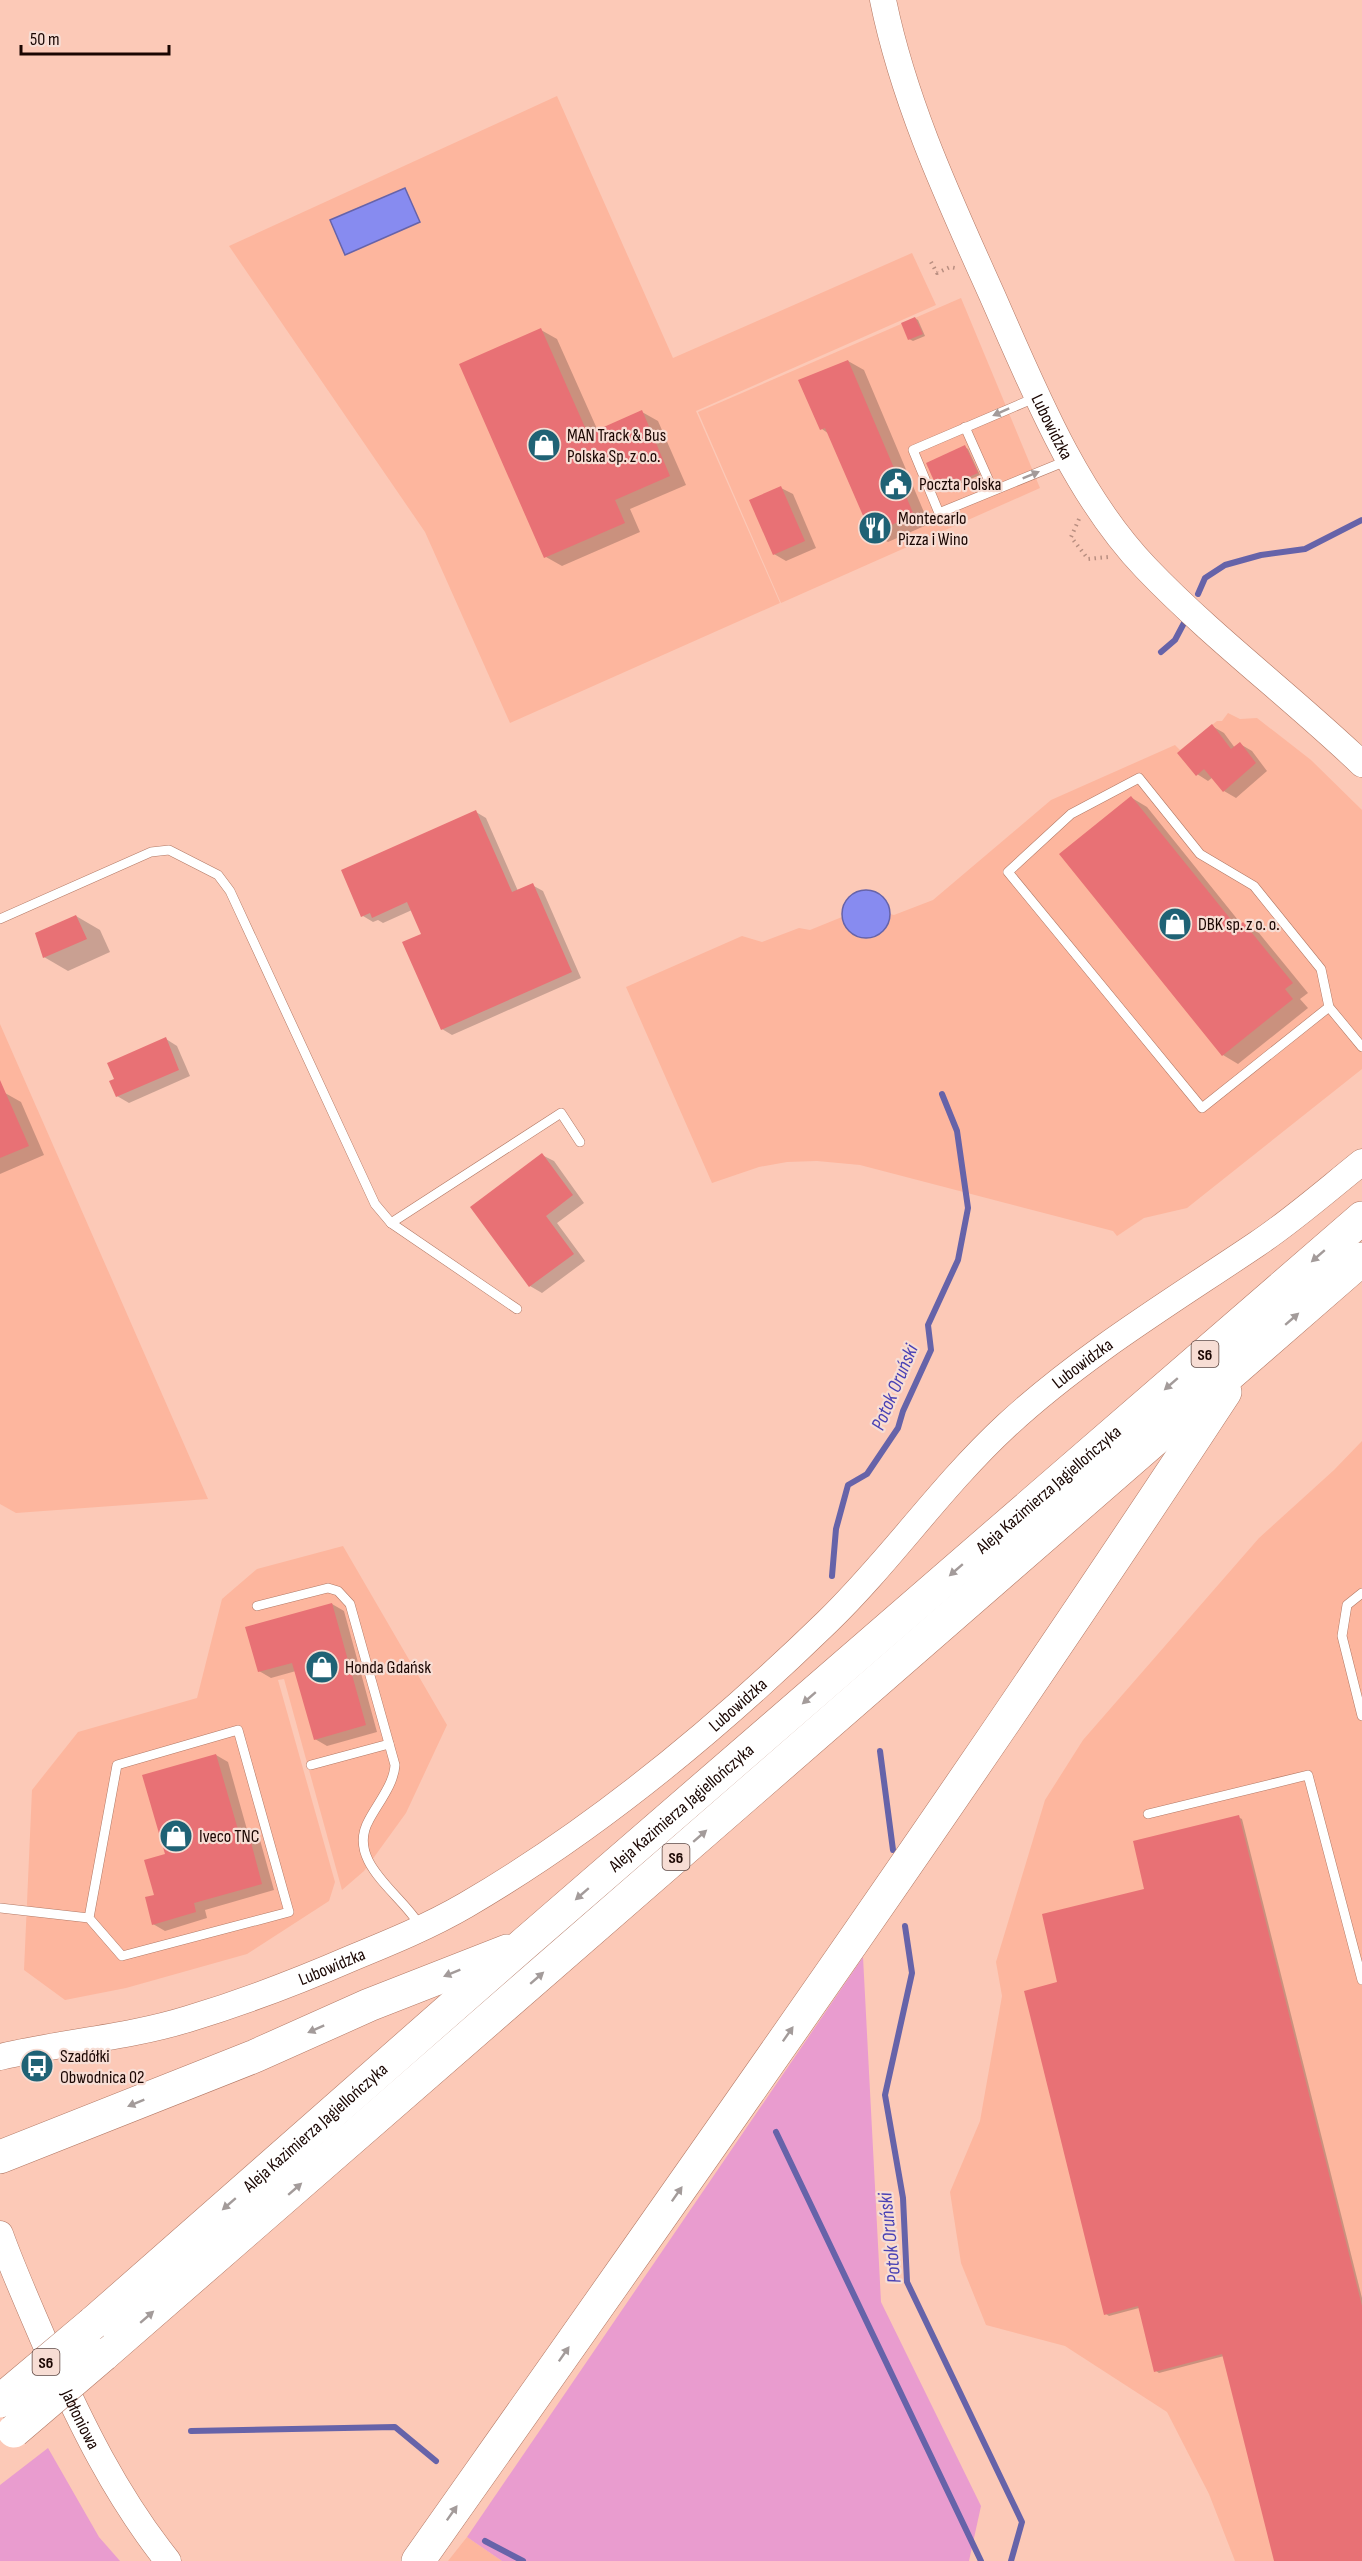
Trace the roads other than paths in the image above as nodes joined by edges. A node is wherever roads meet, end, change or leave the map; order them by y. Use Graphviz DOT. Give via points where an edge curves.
graph roads {
  1 [pos="883,0"];
  2 [pos="1037,396"];
  3 [pos="965,427"];
  4 [pos="1068,460"];
  5 [pos="993,490"];
  6 [pos="1362,764"];
  7 [pos="0,919"];
  8 [pos="1329,1007"];
  9 [pos="1362,1047"];
  10 [pos="580,1143"];
  11 [pos="1362,1162"];
  12 [pos="1362,1218"];
  13 [pos="391,1223"];
  14 [pos="1362,1259"];
  15 [pos="517,1309"];
  16 [pos="1248,1358"];
  17 [pos="1362,1593"];
  18 [pos="257,1606"];
  19 [pos="1362,1716"];
  20 [pos="389,1744"];
  21 [pos="311,1765"];
  22 [pos="1148,1814"];
  23 [pos="0,1908"];
  24 [pos="89,1917"];
  25 [pos="421,1927"];
  26 [pos="525,1943"];
  27 [pos="490,1976"];
  28 [pos="1362,1980"];
  29 [pos="511,2001"];
  30 [pos="471,2005"];
  31 [pos="480,2015"];
  32 [pos="438,2034"];
  33 [pos="447,2044"];
  34 [pos="407,2048"];
  35 [pos="0,2057"];
  36 [pos="429,2073"];
  37 [pos="0,2157"];
  38 [pos="0,2234"];
  39 [pos="0,2401"];
  40 [pos="7,2437"];
  41 [pos="168,2561"];
  42 [pos="418,2561"];
  1 -- 2 [label="street, Lubowidzka" via="892,47 910,102"];
  2 -- 3 [label="lane, one-way"];
  2 -- 4 [label="street, Lubowidzka"];
  3 -- 5 [label="lane"];
  3 -- 5 [label="lane" via="913,450 939,513"];
  5 -- 4 [label="lane, one-way"];
  4 -- 6 [label="street, Lubowidzka" via="1145,567"];
  7 -- 13 [label="lane" via="151,852 169,850 218,875 230,891 375,1204"];
  8 -- 8 [label="lane" via="1321,969 1254,886 1200,854 1139,778 1071,814 1008,872 1202,1108"];
  8 -- 9 [label="lane"];
  10 -- 13 [label="lane" via="561,1113"];
  11 -- 25 [label="street, Lubowidzka" via="1260,1242 1179,1294 1050,1388 1004,1428 942,1493 828,1621 757,1688 650,1778 555,1849"];
  12 -- 26 [label="highway, Aleja Kazimierza Jagiellończyka / S6, one-way"];
  13 -- 15 [label="lane"];
  16 -- 14 [label="highway, Aleja Kazimierza Jagiellończyka / S6, one-way"];
  29 -- 16 [label="highway, Aleja Kazimierza Jagiellończyka / S6, one-way"];
  42 -- 16 [label="highway, one-way" via="1074,1622"];
  17 -- 19 [label="lane" via="1347,1605 1342,1636"];
  18 -- 20 [label="lane" via="328,1588 338,1591 350,1604"];
  20 -- 21 [label="lane"];
  20 -- 25 [label="lane" via="394,1770 366,1824 364,1850 373,1868"];
  22 -- 28 [label="lane" via="1308,1774"];
  23 -- 24 [label="lane"];
  24 -- 24 [label="lane" via="122,1956 289,1912 238,1730 117,1765"];
  25 -- 35 [label="street, Lubowidzka" via="305,1978 184,2021"];
  26 -- 27 [label="highway, Aleja Kazimierza Jagiellończyka / S6"];
  26 -- 37 [label="highway, one-way"];
  27 -- 30 [label="lane"];
  27 -- 34 [label="highway, Aleja Kazimierza Jagiellończyka / S6"];
  29 -- 31 [label="lane"];
  29 -- 36 [label="highway, Aleja Kazimierza Jagiellończyka / S6"];
  32 -- 34 [label="lane"];
  33 -- 36 [label="lane"];
  34 -- 39 [label="highway, Aleja Kazimierza Jagiellończyka / S6, one-way, bridge"];
  40 -- 36 [label="highway, Aleja Kazimierza Jagiellończyka / S6, one-way, bridge"];
  38 -- 41 [label="street, Jabłoniowa" via="80,2422 112,2483"];
}
